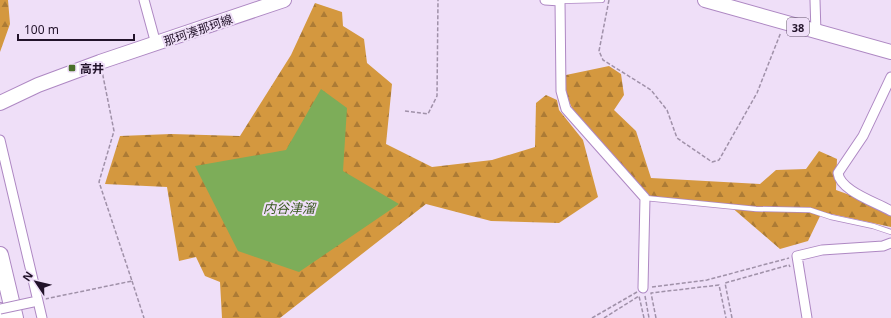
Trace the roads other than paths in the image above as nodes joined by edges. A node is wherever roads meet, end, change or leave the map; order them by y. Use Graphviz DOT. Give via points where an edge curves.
graph roads {
  1 [pos="144,0"];
  2 [pos="284,0"];
  3 [pos="545,0"];
  4 [pos="602,0"];
  5 [pos="705,0"];
  6 [pos="815,0"];
  7 [pos="560,1"];
  8 [pos="816,33"];
  9 [pos="156,44"];
  10 [pos="891,52"];
  11 [pos="891,77"];
  12 [pos="0,103"];
  13 [pos="0,140"];
  14 [pos="645,198"];
  15 [pos="891,211"];
  16 [pos="891,232"];
  17 [pos="891,243"];
  18 [pos="0,255"];
  19 [pos="644,288"];
  20 [pos="36,301"];
  21 [pos="0,310"];
  22 [pos="2,318"];
  23 [pos="15,318"];
  24 [pos="42,318"];
  25 [pos="807,318"];
  1 -- 9 [label="street"];
  2 -- 9 [label="main road, 那珂湊那珂線" via="262,5"];
  3 -- 7 [label="street"];
  4 -- 7 [label="lane"];
  5 -- 8 [label="main road, 38"];
  6 -- 8 [label="street"];
  7 -- 14 [label="street" via="561,91 566,109"];
  8 -- 10 [label="main road, 38"];
  9 -- 12 [label="main road, 那珂湊那珂線" via="38,85"];
  11 -- 15 [label="street" via="863,136 838,173 839,181 845,188"];
  13 -- 20 [label="street"];
  14 -- 16 [label="lane" via="756,209 810,210"];
  14 -- 19 [label="street"];
  17 -- 25 [label="street" via="883,246 822,250 797,256"];
  18 -- 23 [label="highway"];
  20 -- 21 [label="street, bridge"];
  20 -- 24 [label="street"];
  21 -- 22 [label="highway"];
}
